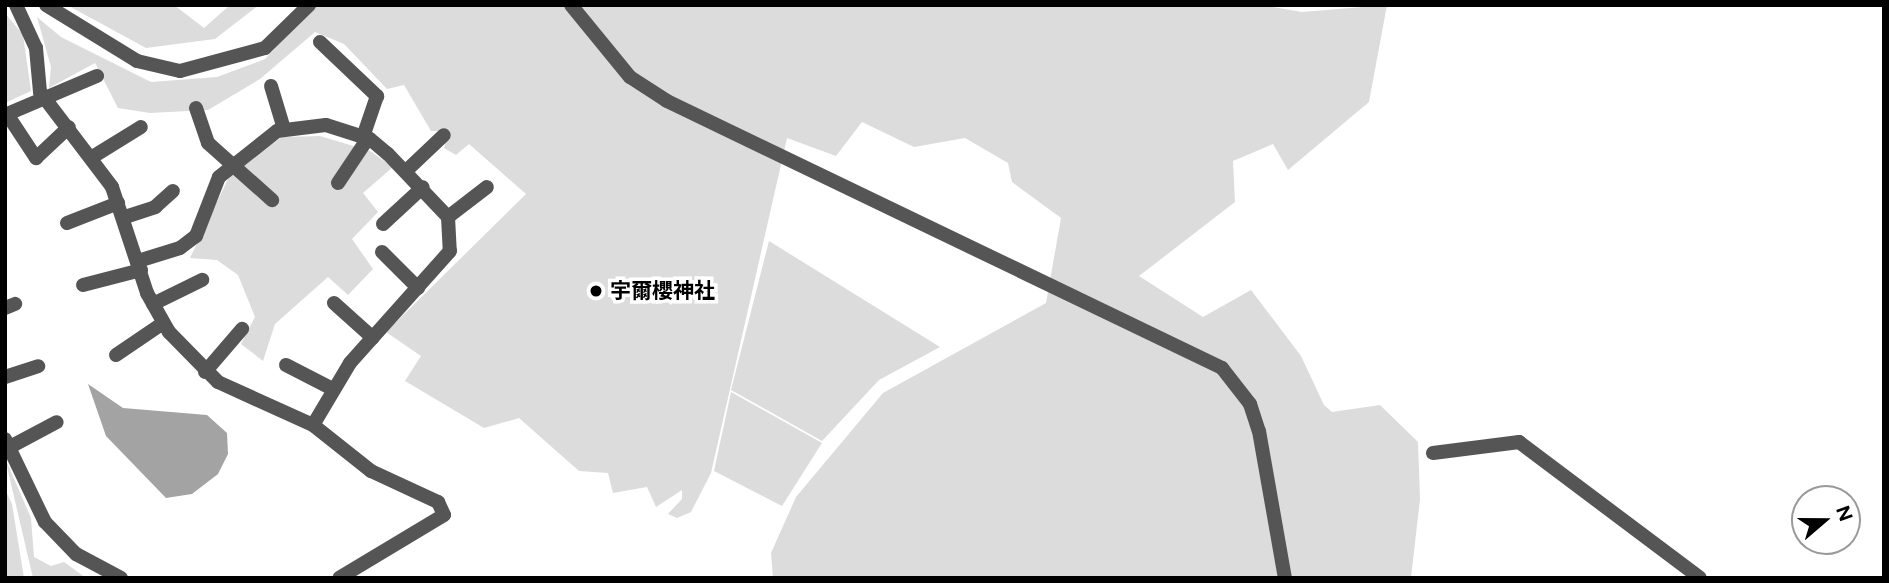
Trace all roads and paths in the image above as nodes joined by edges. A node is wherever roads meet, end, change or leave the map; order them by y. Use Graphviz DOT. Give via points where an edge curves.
graph roads {
  1 [pos="16,5"];
  2 [pos="46,5"];
  3 [pos="309,5"];
  4 [pos="571,5"];
  5 [pos="320,42"];
  6 [pos="97,76"];
  7 [pos="271,86"];
  8 [pos="44,100"];
  9 [pos="196,108"];
  10 [pos="6,115"];
  11 [pos="69,127"];
  12 [pos="141,127"];
  13 [pos="284,129"];
  14 [pos="444,135"];
  15 [pos="366,137"];
  16 [pos="94,156"];
  17 [pos="231,163"];
  18 [pos="406,171"];
  19 [pos="338,183"];
  20 [pos="422,187"];
  21 [pos="487,187"];
  22 [pos="173,191"];
  23 [pos="272,200"];
  24 [pos="118,202"];
  25 [pos="448,217"];
  26 [pos="125,218"];
  27 [pos="67,223"];
  28 [pos="383,224"];
  29 [pos="382,252"];
  30 [pos="139,266"];
  31 [pos="202,280"];
  32 [pos="83,285"];
  33 [pos="418,288"];
  34 [pos="334,303"];
  35 [pos="153,304"];
  36 [pos="163,323"];
  37 [pos="242,329"];
  38 [pos="373,338"];
  39 [pos="116,355"];
  40 [pos="286,365"];
  41 [pos="38,366"];
  42 [pos="205,372"];
  43 [pos="5,377"];
  44 [pos="333,389"];
  45 [pos="57,422"];
  46 [pos="313,425"];
  47 [pos="7,444"];
  48 [pos="1433,453"];
  49 [pos="121,578"];
  50 [pos="339,578"];
  51 [pos="1285,578"];
  52 [pos="1700,578"];
  1 -- 8 [label="street" via="36,48"];
  2 -- 3 [label="street" via="137,61 180,71 257,52 280,39"];
  4 -- 51 [label="street" via="630,78 667,101 1222,368 1250,404 1259,431"];
  5 -- 15 [label="street" via="377,96"];
  6 -- 8 [label="street"];
  7 -- 13 [label="street"];
  8 -- 10 [label="street"];
  8 -- 11 [label="street"];
  9 -- 17 [label="street" via="208,143"];
  10 -- 11 [label="street" via="36,158"];
  11 -- 16 [label="street"];
  12 -- 16 [label="street"];
  13 -- 15 [label="street" via="326,125"];
  13 -- 17 [label="street"];
  14 -- 18 [label="street"];
  15 -- 18 [label="street"];
  15 -- 19 [label="street"];
  16 -- 24 [label="street"];
  17 -- 23 [label="street"];
  17 -- 30 [label="street" via="195,236"];
  18 -- 20 [label="street"];
  20 -- 25 [label="street"];
  20 -- 28 [label="street"];
  21 -- 25 [label="street"];
  22 -- 26 [label="street" via="155,207"];
  24 -- 26 [label="street"];
  24 -- 27 [label="street"];
  25 -- 33 [label="street" via="450,251"];
  26 -- 30 [label="street"];
  29 -- 33 [label="street"];
  30 -- 32 [label="street"];
  30 -- 35 [label="street"];
  31 -- 35 [label="street"];
  33 -- 38 [label="street"];
  34 -- 38 [label="street"];
  35 -- 36 [label="street"];
  36 -- 39 [label="street"];
  36 -- 42 [label="street"];
  37 -- 42 [label="street"];
  38 -- 44 [label="street"];
  40 -- 44 [label="street"];
  41 -- 43 [label="street"];
  42 -- 46 [label="street" via="255,403"];
  44 -- 46 [label="street"];
  45 -- 47 [label="street"];
  46 -- 50 [label="street" via="371,471 432,496 444,515"];
  47 -- 49 [label="street" via="45,522 76,554"];
  48 -- 52 [label="street" via="1519,442"];
}
